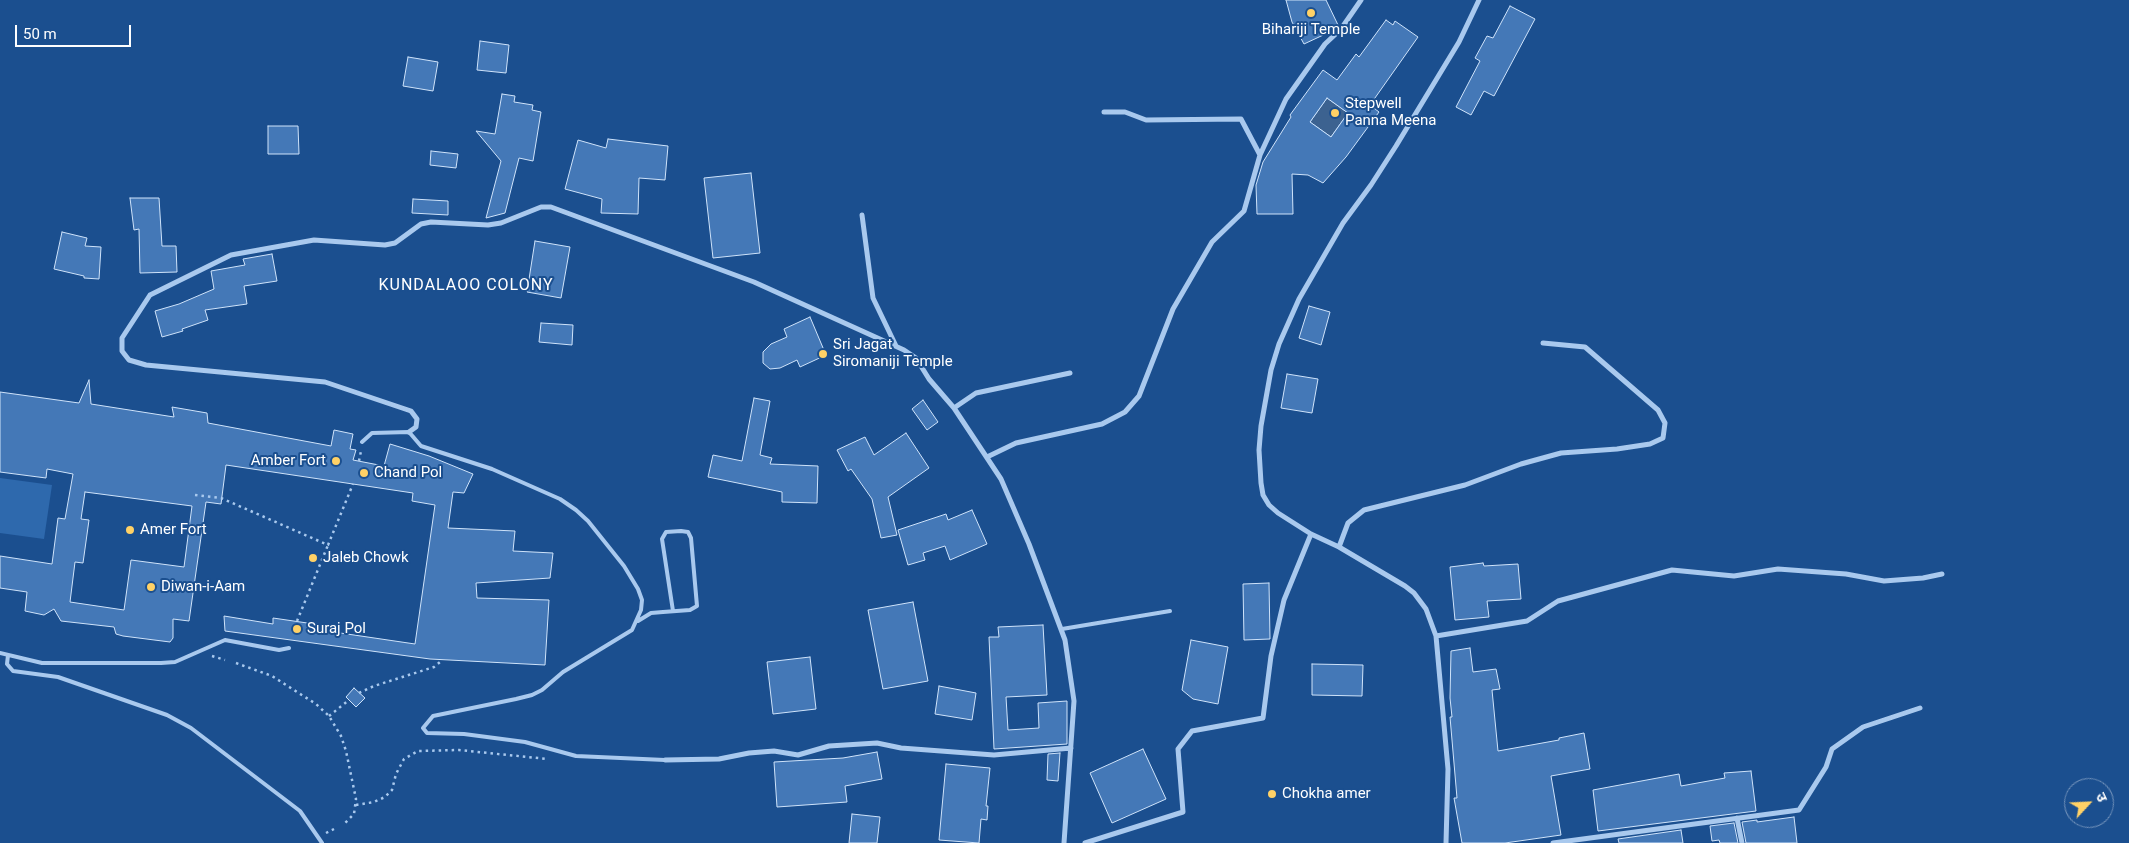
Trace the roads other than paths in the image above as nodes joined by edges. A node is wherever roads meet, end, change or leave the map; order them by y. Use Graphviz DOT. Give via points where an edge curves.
graph roads {
  1 [pos="1361,0"];
  2 [pos="1479,0"];
  3 [pos="1104,112"];
  4 [pos="1260,155"];
  5 [pos="862,215"];
  6 [pos="1543,343"];
  7 [pos="896,347"];
  8 [pos="1070,373"];
  9 [pos="954,408"];
  10 [pos="409,432"];
  11 [pos="362,442"];
  12 [pos="987,457"];
  13 [pos="1311,534"];
  14 [pos="1339,547"];
  15 [pos="1942,574"];
  16 [pos="1170,610"];
  17 [pos="673,611"];
  18 [pos="638,621"];
  19 [pos="1062,629"];
  20 [pos="1436,636"];
  21 [pos="289,648"];
  22 [pos="0,653"];
  23 [pos="8,654"];
  24 [pos="1920,708"];
  25 [pos="1071,748"];
  26 [pos="665,760"];
  27 [pos="1738,818"];
  28 [pos="322,843"];
  29 [pos="1064,843"];
  30 [pos="1085,843"];
  31 [pos="1446,843"];
  32 [pos="1553,843"];
  33 [pos="1742,843"];
  1 -- 4 [label="street" via="1291,92"];
  2 -- 13 [label="street" via="1459,42 1396,146 1343,222 1310,277 1279,344 1260,426 1261,483 1269,505"];
  3 -- 4 [label="street" via="1125,112 1146,120 1241,119"];
  4 -- 12 [label="street" via="1244,211 1212,242 1173,308 1139,396 1125,412 1102,424 1016,443"];
  5 -- 7 [label="street" via="873,298"];
  6 -- 14 [label="street" via="1585,347 1658,410 1665,423 1662,438 1650,444 1561,454 1465,484 1364,510 1348,523"];
  7 -- 9 [label="street" via="916,358"];
  7 -- 10 [label="street" via="754,282 551,207 541,207 488,226 421,224 395,243 385,245 314,240 231,255 150,295 122,338 122,351 129,360 146,365 325,382 411,411 417,419 416,427"];
  8 -- 9 [label="street" via="976,393"];
  9 -- 12 [label="street"];
  10 -- 11 [label="lane" via="372,433"];
  10 -- 18 [label="lane" via="421,446 492,469 560,499 576,510 638,589 642,600"];
  12 -- 19 [label="street" via="1001,479"];
  13 -- 14 [label="street"];
  13 -- 30 [label="street" via="1284,600 1271,656 1263,718 1192,731 1178,749 1183,812"];
  14 -- 20 [label="street" via="1414,592 1426,609"];
  15 -- 20 [label="street" via="1884,580 1786,569 1734,576 1672,570 1558,601 1527,621"];
  16 -- 19 [label="lane"];
  17 -- 17 [label="lane" via="697,606 688,532 666,532 662,539"];
  17 -- 18 [label="lane" via="651,613"];
  18 -- 26 [label="lane" via="621,638 563,672 532,695 433,716 423,728 427,733 525,742 576,756"];
  19 -- 25 [label="street" via="1074,702"];
  20 -- 31 [label="street" via="1448,769"];
  21 -- 23 [label="lane" via="279,650 224,640 175,662 161,663 42,662"];
  22 -- 23 [label="lane"];
  23 -- 28 [label="lane" via="7,664 13,671 58,677 167,715 191,728 300,811"];
  24 -- 27 [label="street" via="1863,727 1832,749 1826,767 1799,810"];
  25 -- 26 [label="street" via="994,755 901,748 877,743 829,746 798,754 774,751 719,759"];
  25 -- 29 [label="street"];
  27 -- 32 [label="street"];
  27 -- 33 [label="street"];
}
